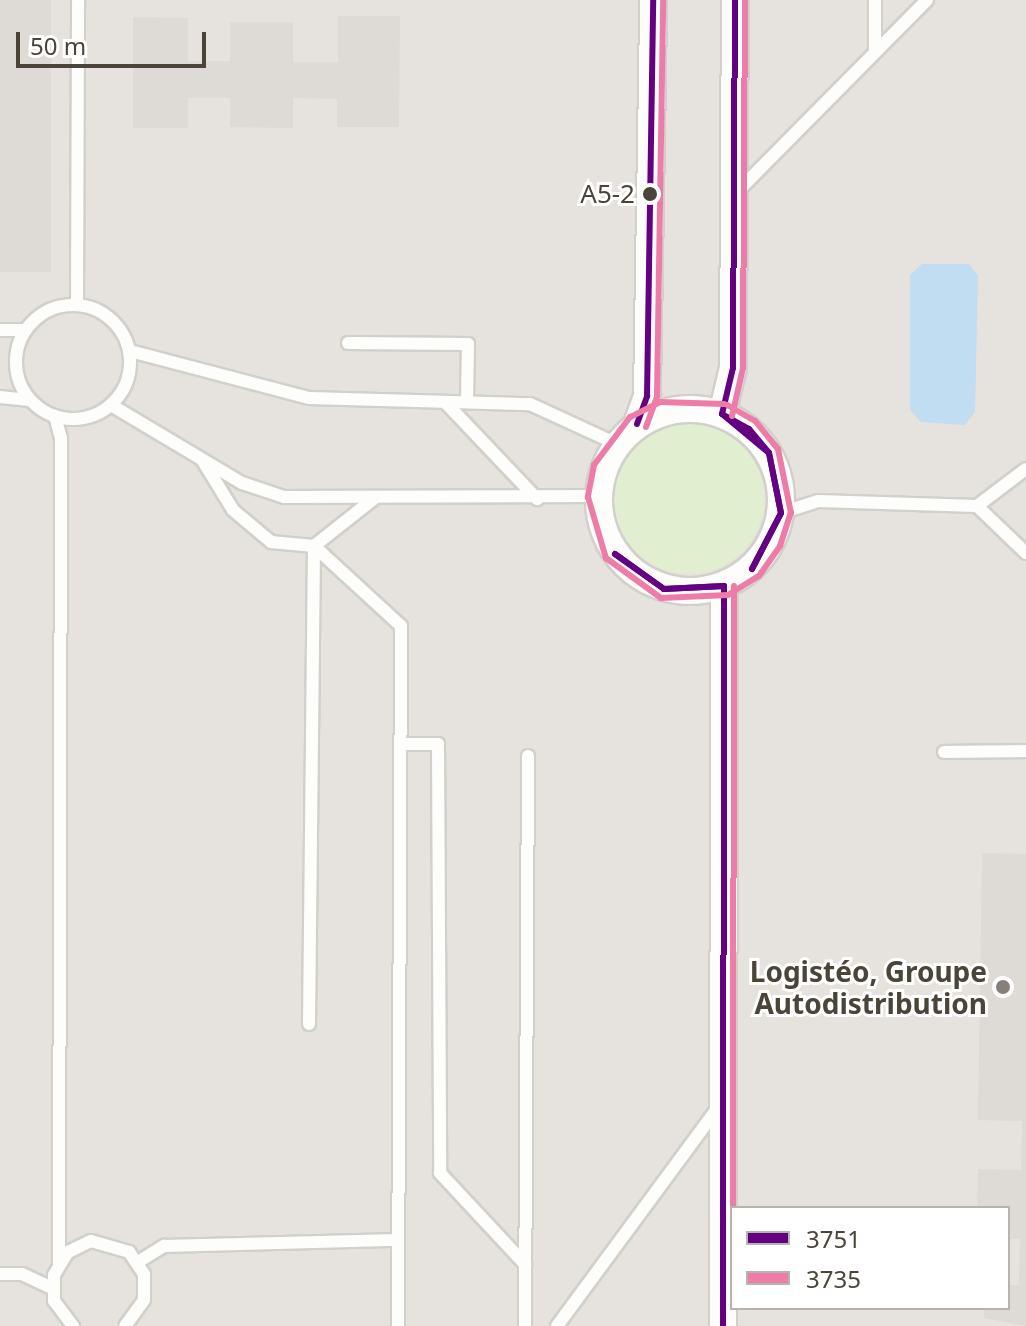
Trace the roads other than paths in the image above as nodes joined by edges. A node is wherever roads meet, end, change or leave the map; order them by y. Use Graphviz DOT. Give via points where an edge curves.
graph roads {
  1 [pos="78,0"];
  2 [pos="653,0"];
  3 [pos="735,0"];
  4 [pos="875,0"];
  5 [pos="927,0"];
  6 [pos="875,50"];
  7 [pos="733,196"];
  8 [pos="77,305"];
  9 [pos="0,330"];
  10 [pos="26,330"];
  11 [pos="348,343"];
  12 [pos="130,351"];
  13 [pos="0,397"];
  14 [pos="30,400"];
  15 [pos="445,402"];
  16 [pos="467,402"];
  17 [pos="111,405"];
  18 [pos="722,414"];
  19 [pos="55,416"];
  20 [pos="637,424"];
  21 [pos="617,444"];
  22 [pos="203,461"];
  23 [pos="1026,469"];
  24 [pos="598,496"];
  25 [pos="376,497"];
  26 [pos="537,499"];
  27 [pos="977,506"];
  28 [pos="781,513"];
  29 [pos="314,546"];
  30 [pos="1026,553"];
  31 [pos="724,586"];
  32 [pos="401,744"];
  33 [pos="1026,751"];
  34 [pos="944,752"];
  35 [pos="528,756"];
  36 [pos="309,1024"];
  37 [pos="724,1098"];
  38 [pos="398,1240"];
  39 [pos="138,1262"];
  40 [pos="59,1263"];
  41 [pos="525,1264"];
  42 [pos="0,1274"];
  43 [pos="52,1288"];
  44 [pos="69,1325"];
  45 [pos="125,1326"];
  46 [pos="398,1326"];
  47 [pos="525,1326"];
  48 [pos="557,1326"];
  49 [pos="723,1326"];
  1 -- 8 [label="lane"];
  2 -- 20 [label="street" via="647,396"];
  3 -- 7 [label="street"];
  4 -- 6 [label="lane"];
  5 -- 6 [label="lane"];
  6 -- 7 [label="lane"];
  7 -- 18 [label="street" via="733,368"];
  8 -- 10 [label="lane" via="49,310"];
  8 -- 12 [label="lane" via="117,324"];
  9 -- 10 [label="lane"];
  10 -- 14 [label="lane" via="17,373"];
  11 -- 16 [label="lane" via="468,344"];
  12 -- 15 [label="lane" via="309,398"];
  12 -- 17 [label="lane" via="127,381"];
  13 -- 14 [label="lane"];
  14 -- 19 [label="lane"];
  15 -- 16 [label="lane"];
  15 -- 26 [label="lane"];
  16 -- 21 [label="lane" via="530,404"];
  17 -- 19 [label="lane" via="84,418"];
  17 -- 22 [label="lane"];
  18 -- 20 [label="street" via="664,411"];
  18 -- 28 [label="street" via="769,453"];
  19 -- 40 [label="lane" via="61,438"];
  20 -- 21 [label="street"];
  21 -- 24 [label="street"];
  22 -- 25 [label="lane" via="284,497"];
  22 -- 29 [label="lane" via="233,510 271,542"];
  23 -- 27 [label="lane"];
  24 -- 26 [label="lane"];
  24 -- 31 [label="street" via="602,526 637,575 679,591"];
  25 -- 26 [label="lane"];
  25 -- 29 [label="lane"];
  27 -- 28 [label="lane" via="818,501"];
  27 -- 30 [label="lane"];
  28 -- 31 [label="street" via="752,569"];
  29 -- 32 [label="lane" via="401,626"];
  29 -- 36 [label="lane"];
  31 -- 37 [label="street"];
  32 -- 38 [label="lane"];
  32 -- 41 [label="lane" via="438,744 440,1173"];
  33 -- 34 [label="lane"];
  35 -- 41 [label="lane"];
  37 -- 48 [label="lane"];
  37 -- 49 [label="street"];
  38 -- 39 [label="lane" via="164,1246"];
  38 -- 46 [label="lane"];
  39 -- 40 [label="lane" via="118,1245 91,1241"];
  39 -- 45 [label="lane" via="144,1300"];
  40 -- 43 [label="lane"];
  41 -- 47 [label="lane"];
  42 -- 43 [label="lane" via="22,1274"];
  43 -- 44 [label="lane"];
}
